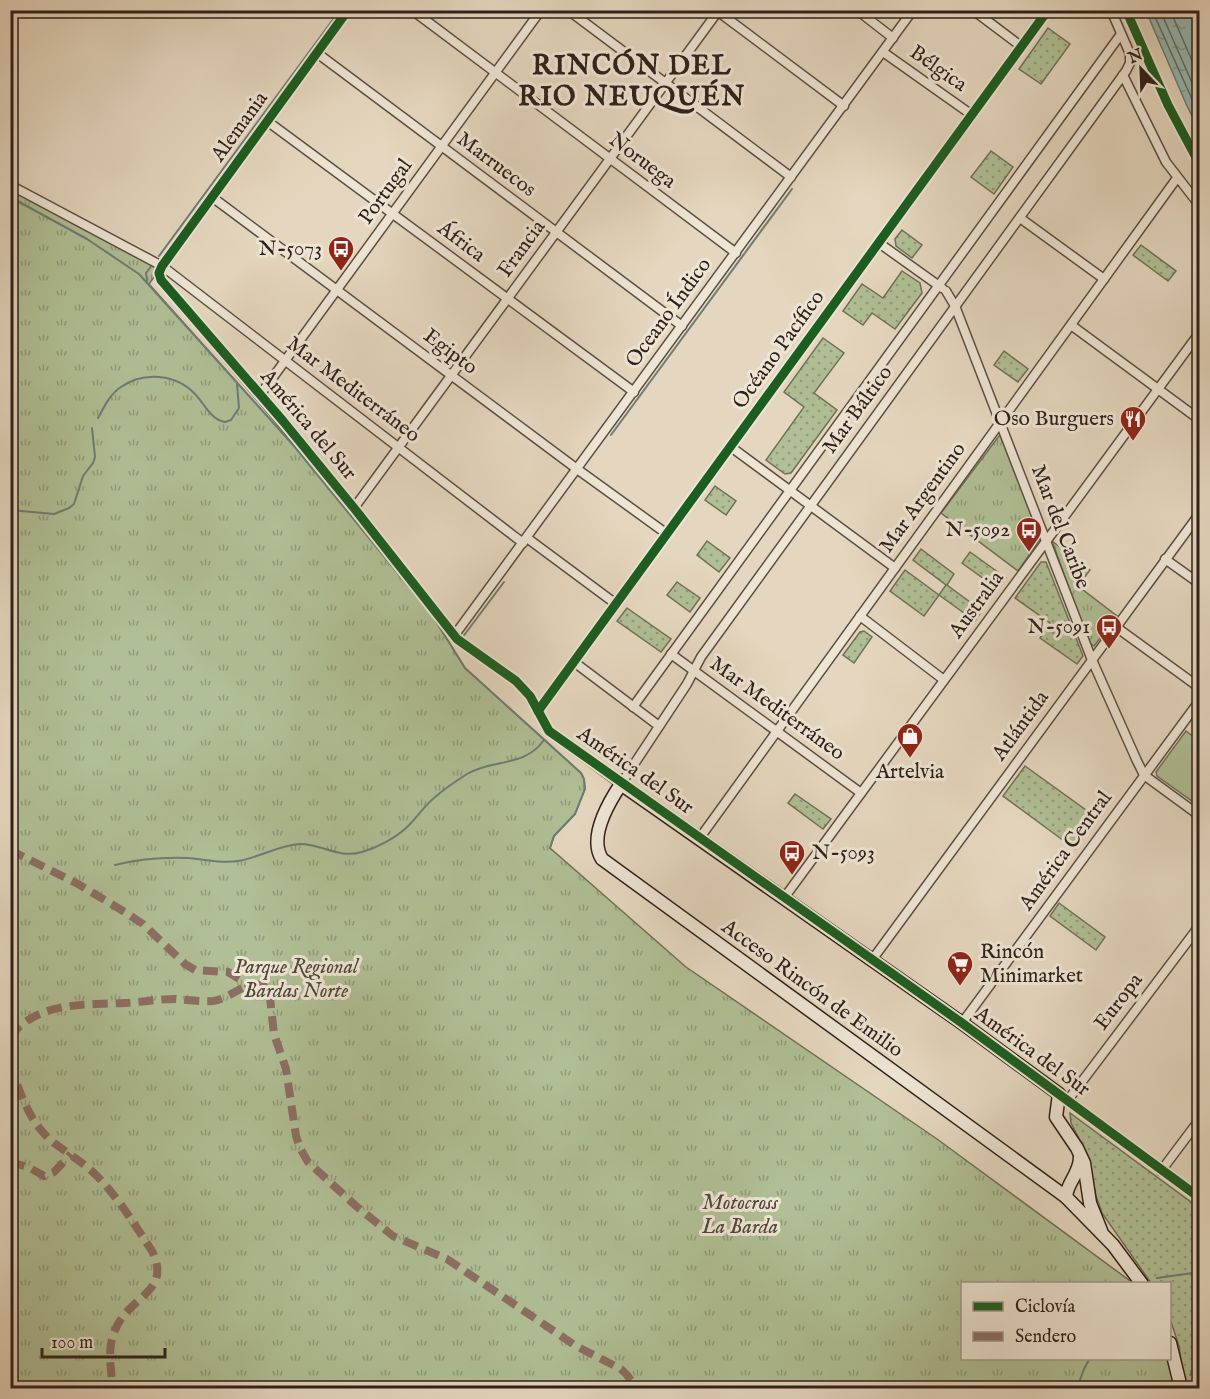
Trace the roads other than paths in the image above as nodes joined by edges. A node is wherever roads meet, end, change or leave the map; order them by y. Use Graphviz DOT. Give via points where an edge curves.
graph roads {
  1 [pos="348,10"];
  2 [pos="412,10"];
  3 [pos="541,10"];
  4 [pos="568,10"];
  5 [pos="857,10"];
  6 [pos="913,10"];
  7 [pos="973,10"];
  8 [pos="1048,10"];
  9 [pos="1111,10"];
  10 [pos="717,11"];
  11 [pos="1121,34"];
  12 [pos="893,38"];
  13 [pos="1022,47"];
  14 [pos="883,52"];
  15 [pos="317,53"];
  16 [pos="495,73"];
  17 [pos="1123,75"];
  18 [pos="665,84"];
  19 [pos="844,106"];
  20 [pos="972,116"];
  21 [pos="267,121"];
  22 [pos="441,146"];
  23 [pos="610,159"];
  24 [pos="791,177"];
  25 [pos="1177,178"];
  26 [pos="10,185"];
  27 [pos="212,197"];
  28 [pos="1200,206"];
  29 [pos="392,214"];
  30 [pos="1020,218"];
  31 [pos="557,233"];
  32 [pos="879,243"];
  33 [pos="736,253"];
  34 [pos="162,266"];
  35 [pos="1104,279"];
  36 [pos="943,288"];
  37 [pos="337,290"];
  38 [pos="965,293"];
  39 [pos="508,299"];
  40 [pos="956,306"];
  41 [pos="1071,325"];
  42 [pos="682,327"];
  43 [pos="1200,332"];
  44 [pos="285,361"];
  45 [pos="452,376"];
  46 [pos="1158,389"];
  47 [pos="634,392"];
  48 [pos="260,395"];
  49 [pos="1200,420"];
  50 [pos="1001,421"];
  51 [pos="731,447"];
  52 [pos="399,448"];
  53 [pos="577,470"];
  54 [pos="790,490"];
  55 [pos="811,506"];
  56 [pos="354,508"];
  57 [pos="1200,513"];
  58 [pos="667,534"];
  59 [pos="525,541"];
  60 [pos="1046,541"];
  61 [pos="1165,560"];
  62 [pos="895,568"];
  63 [pos="1200,584"];
  64 [pos="616,604"];
  65 [pos="860,616"];
  66 [pos="1116,627"];
  67 [pos="454,636"];
  68 [pos="671,654"];
  69 [pos="1092,660"];
  70 [pos="574,662"];
  71 [pos="693,671"];
  72 [pos="944,680"];
  73 [pos="1200,688"];
  74 [pos="1200,700"];
  75 [pos="633,707"];
  76 [pos="538,711"];
  77 [pos="659,726"];
  78 [pos="776,731"];
  79 [pos="1144,775"];
  80 [pos="621,784"];
  81 [pos="861,793"];
  82 [pos="1200,816"];
  83 [pos="699,838"];
  84 [pos="784,898"];
  85 [pos="1200,925"];
  86 [pos="872,960"];
  87 [pos="962,1023"];
  88 [pos="1063,1097"];
  89 [pos="1200,1119"];
  90 [pos="1080,1155"];
  91 [pos="1161,1171"];
  92 [pos="1066,1197"];
  93 [pos="1200,1198"];
  94 [pos="1102,1233"];
  95 [pos="1141,1282"];
  96 [pos="1171,1347"];
  97 [pos="1181,1389"];
  1 -- 15 [label="street, Alemania"];
  2 -- 16 [label="street, Noruega"];
  3 -- 16 [label="street, Portugal"];
  4 -- 18 [label="street"];
  5 -- 12 [label="street, Bélgica"];
  6 -- 12 [label="street, Oceano Índico"];
  7 -- 13 [label="street"];
  8 -- 13 [label="street, Océano Pacífico"];
  9 -- 11 [label="street"];
  10 -- 18 [label="street, Francia"];
  10 -- 19 [label="street"];
  11 -- 17 [label="street, Mar Báltico" via="1130,54"];
  11 -- 36 [label="street, Mar Báltico"];
  12 -- 14 [label="street, Oceano Índico"];
  13 -- 20 [label="street, Océano Pacífico"];
  14 -- 19 [label="street, Oceano Índico"];
  14 -- 20 [label="street, Bélgica"];
  15 -- 21 [label="street, Alemania"];
  15 -- 22 [label="street, Marruecos"];
  16 -- 22 [label="street, Portugal"];
  16 -- 23 [label="street, Noruega"];
  17 -- 25 [label="street"];
  17 -- 30 [label="street, Mar Báltico"];
  18 -- 23 [label="street, Francia"];
  18 -- 24 [label="street"];
  19 -- 24 [label="street, Oceano Índico"];
  20 -- 32 [label="street, Océano Pacífico"];
  21 -- 27 [label="street, Alemania"];
  21 -- 29 [label="street, África"];
  22 -- 29 [label="street, Portugal"];
  22 -- 31 [label="street, Marruecos"];
  23 -- 31 [label="street, Francia"];
  23 -- 33 [label="street, Noruega"];
  24 -- 33 [label="street, Oceano Índico"];
  25 -- 28 [label="street"];
  25 -- 35 [label="street, Mar Argentino"];
  26 -- 34 [label="street"];
  27 -- 34 [label="street, Alemania"];
  27 -- 37 [label="street, Egipto"];
  29 -- 37 [label="street, Portugal"];
  29 -- 39 [label="street, África"];
  30 -- 35 [label="street"];
  30 -- 38 [label="street, Mar Báltico"];
  31 -- 39 [label="street, Francia"];
  31 -- 42 [label="street, Marruecos"];
  32 -- 36 [label="street, Mar del Caribe"];
  32 -- 51 [label="street, Océano Pacífico"];
  33 -- 42 [label="street, Oceano Índico"];
  34 -- 44 [label="street, Mar Mediterráneo"];
  34 -- 48 [label="street, América del Sur" via="161,280"];
  35 -- 41 [label="street, Mar Argentino"];
  36 -- 38 [label="street, Mar del Caribe" via="955,294"];
  36 -- 40 [label="street, Mar del Caribe"];
  36 -- 54 [label="street, Mar Báltico"];
  37 -- 44 [label="street, Portugal"];
  37 -- 45 [label="street, Egipto"];
  38 -- 40 [label="street, Mar Báltico"];
  39 -- 45 [label="street, Francia"];
  39 -- 47 [label="street, África"];
  40 -- 50 [label="street, Mar del Caribe"];
  40 -- 55 [label="street, Mar Báltico"];
  41 -- 46 [label="street"];
  41 -- 50 [label="street, Mar Argentino"];
  42 -- 47 [label="street, Oceano Índico"];
  43 -- 46 [label="street, Australia"];
  44 -- 48 [label="street, Portugal"];
  44 -- 52 [label="street, Mar Mediterráneo"];
  45 -- 52 [label="street, Francia"];
  45 -- 53 [label="street, Egipto"];
  46 -- 49 [label="street"];
  46 -- 60 [label="street, Australia"];
  47 -- 53 [label="street, Oceano Índico"];
  48 -- 56 [label="street, América del Sur"];
  50 -- 60 [label="street, Mar del Caribe"];
  50 -- 62 [label="street, Mar Argentino"];
  51 -- 54 [label="street"];
  51 -- 58 [label="street, Océano Pacífico"];
  52 -- 56 [label="street, Francia"];
  52 -- 59 [label="street, Mar Mediterráneo"];
  53 -- 58 [label="street, Egipto"];
  53 -- 59 [label="street, Oceano Índico"];
  54 -- 55 [label="street"];
  54 -- 68 [label="street, Mar Báltico"];
  55 -- 62 [label="street"];
  55 -- 71 [label="street, Mar Báltico"];
  56 -- 67 [label="street, América del Sur"];
  57 -- 61 [label="street, Atlántida"];
  58 -- 64 [label="street, Océano Pacífico"];
  59 -- 64 [label="street, Mar Mediterráneo"];
  59 -- 67 [label="street, Oceano Índico"];
  60 -- 69 [label="street, Mar del Caribe"];
  60 -- 72 [label="street, Australia"];
  61 -- 63 [label="street"];
  61 -- 66 [label="street, Atlántida"];
  62 -- 65 [label="street, Mar Argentino"];
  64 -- 70 [label="street, Océano Pacífico"];
  65 -- 72 [label="street"];
  65 -- 78 [label="street, Mar Argentino"];
  66 -- 69 [label="street, Atlántida"];
  66 -- 73 [label="street"];
  67 -- 76 [label="street, América del Sur" via="516,681"];
  68 -- 71 [label="street, Mar Mediterráneo"];
  68 -- 75 [label="street, Mar Báltico"];
  69 -- 79 [label="street, Mar del Caribe"];
  69 -- 86 [label="street, Atlántida"];
  70 -- 75 [label="street"];
  70 -- 76 [label="street, Océano Pacífico"];
  71 -- 77 [label="street, Mar Báltico"];
  71 -- 78 [label="street, Mar Mediterráneo"];
  72 -- 81 [label="street, Australia"];
  74 -- 79 [label="street, América Central"];
  75 -- 77 [label="street"];
  76 -- 80 [label="street, América del Sur" via="549,731"];
  77 -- 80 [label="street, Mar Báltico"];
  78 -- 81 [label="street, Mar Mediterráneo"];
  78 -- 83 [label="street, Mar Argentino"];
  79 -- 82 [label="street"];
  79 -- 87 [label="street, América Central"];
  80 -- 83 [label="street, América del Sur"];
  80 -- 92 [label="street, Acceso Rincón de Emilio" via="602,821 597,844 602,859"];
  81 -- 84 [label="street, Australia"];
  83 -- 84 [label="street, América del Sur"];
  84 -- 86 [label="street, América del Sur"];
  85 -- 88 [label="street, Europa"];
  86 -- 87 [label="street, América del Sur"];
  87 -- 88 [label="street, América del Sur"];
  88 -- 90 [label="street, Acceso Rincón de Emilio" via="1056,1112 1058,1122"];
  88 -- 91 [label="street, América del Sur"];
  89 -- 91 [label="street"];
  90 -- 92 [label="street" via="1079,1170 1067,1188"];
  90 -- 94 [label="street, Acceso Rincón de Emilio" via="1086,1168 1090,1203"];
  91 -- 93 [label="street, América del Sur"];
  92 -- 94 [label="street, Acceso Rincón de Emilio"];
  94 -- 95 [label="street, Acceso Rincón de Emilio"];
  96 -- 97 [label="street"];
}
